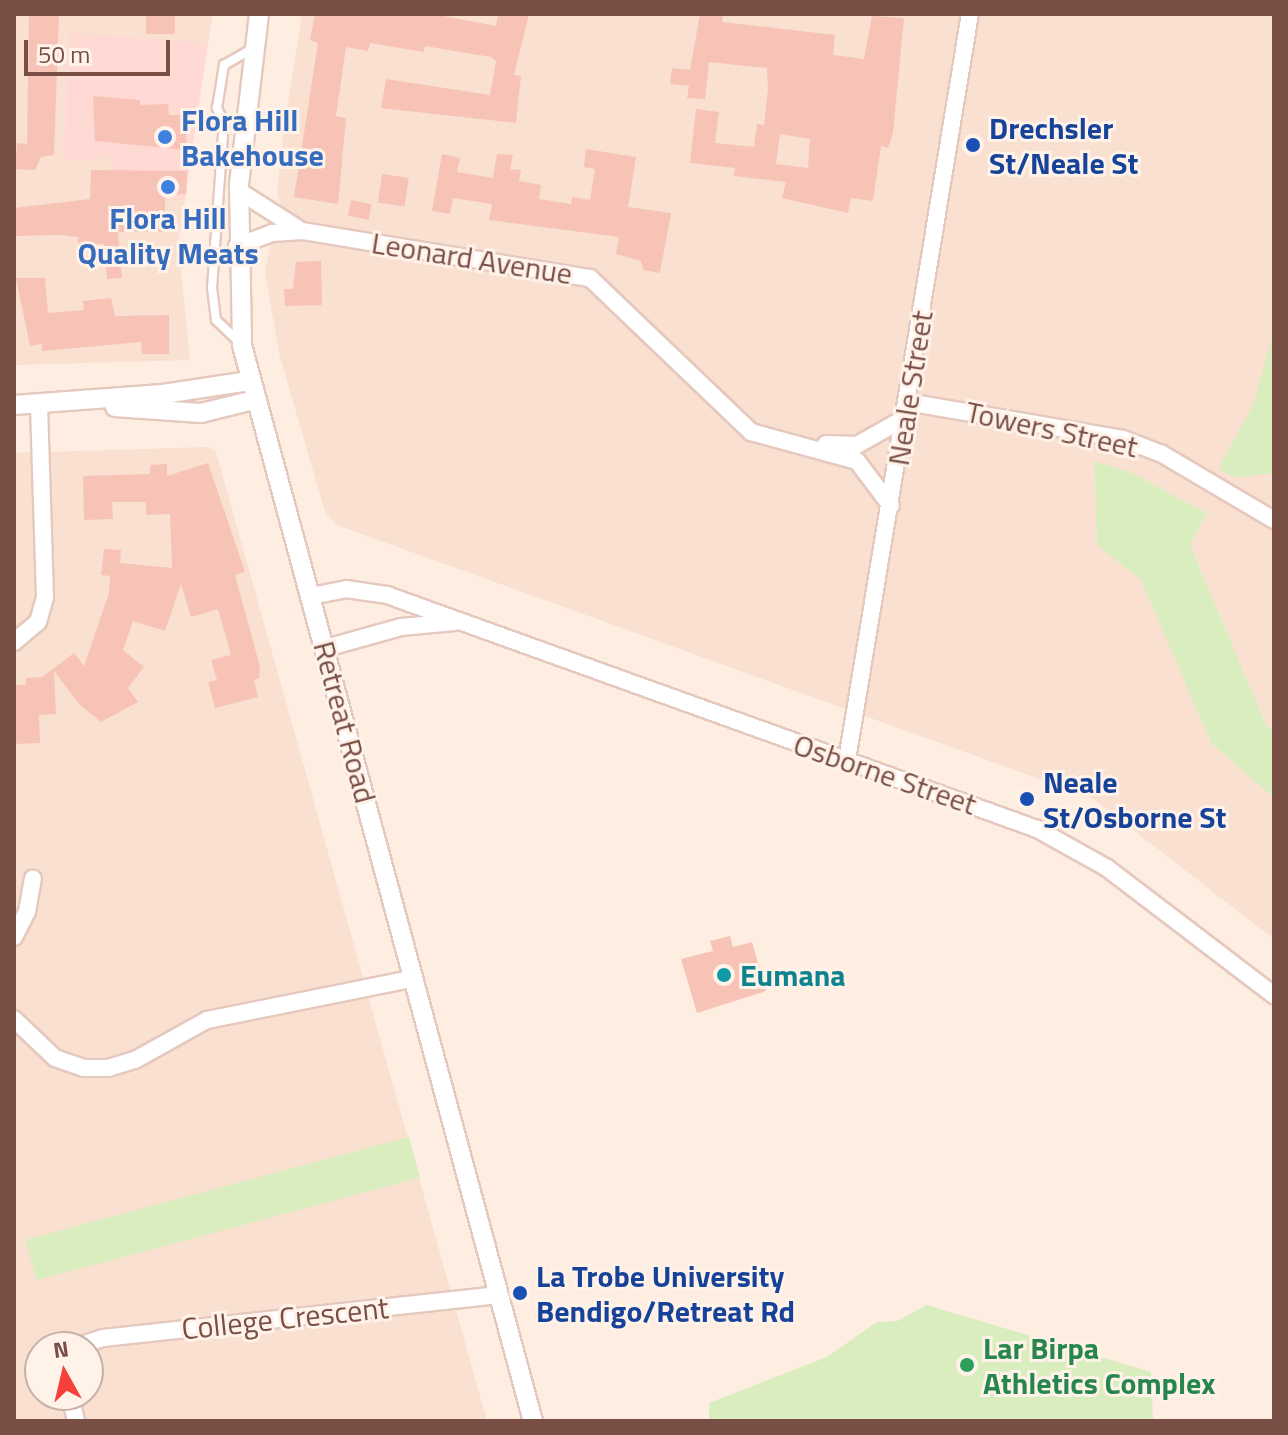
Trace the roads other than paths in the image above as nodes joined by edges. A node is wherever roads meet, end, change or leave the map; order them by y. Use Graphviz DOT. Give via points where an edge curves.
graph roads {
  1 [pos="259,14"];
  2 [pos="970,14"];
  3 [pos="254,47"];
  4 [pos="239,191"];
  5 [pos="302,231"];
  6 [pos="237,246"];
  7 [pos="242,345"];
  8 [pos="249,381"];
  9 [pos="254,400"];
  10 [pos="64,403"];
  11 [pos="39,404"];
  12 [pos="14,405"];
  13 [pos="906,410"];
  14 [pos="818,447"];
  15 [pos="891,506"];
  16 [pos="1274,520"];
  17 [pos="311,596"];
  18 [pos="460,622"];
  19 [pos="14,642"];
  20 [pos="326,648"];
  21 [pos="847,760"];
  22 [pos="33,879"];
  23 [pos="14,937"];
  24 [pos="411,979"];
  25 [pos="1274,995"];
  26 [pos="14,1019"];
  27 [pos="497,1295"];
  28 [pos="104,1338"];
  29 [pos="533,1421"];
  1 -- 3 [label="street, Retreat Road"];
  2 -- 13 [label="street, Neale Street"];
  3 -- 4 [label="street, Retreat Road"];
  3 -- 7 [label="lane" via="224,65 217,108 224,122 212,288 216,320"];
  4 -- 5 [label="street, Leonard Avenue"];
  4 -- 6 [label="street, Retreat Road"];
  5 -- 6 [label="street, Leonard Avenue" via="272,233"];
  5 -- 14 [label="street, Leonard Avenue" via="590,278 751,432"];
  6 -- 7 [label="street, Retreat Road"];
  7 -- 8 [label="street, Retreat Road"];
  8 -- 9 [label="street, Retreat Road"];
  8 -- 10 [label="street"];
  9 -- 10 [label="street" via="201,413"];
  9 -- 17 [label="street, Retreat Road"];
  10 -- 11 [label="street"];
  11 -- 12 [label="street"];
  11 -- 19 [label="street" via="44,603 34,629"];
  13 -- 14 [label="street, Leonard Avenue" via="857,445"];
  13 -- 15 [label="street, Neale Street"];
  13 -- 16 [label="street, Towers Street" via="1123,439 1162,454"];
  14 -- 15 [label="street, Leonard Avenue" via="860,463"];
  15 -- 21 [label="street, Neale Street"];
  17 -- 18 [label="street, Osborne Street" via="366,589"];
  17 -- 20 [label="street, Retreat Road"];
  18 -- 20 [label="street, Osborne Street" via="401,627"];
  18 -- 21 [label="street, Osborne Street"];
  20 -- 24 [label="street, Retreat Road"];
  21 -- 25 [label="street, Osborne Street" via="1000,814 1073,847"];
  22 -- 23 [label="street" via="27,912"];
  24 -- 26 [label="street" via="207,1020 135,1060 108,1068 84,1068 55,1058"];
  24 -- 27 [label="street, Retreat Road"];
  27 -- 28 [label="street, College Crescent"];
  27 -- 29 [label="street, Retreat Road"];
}
